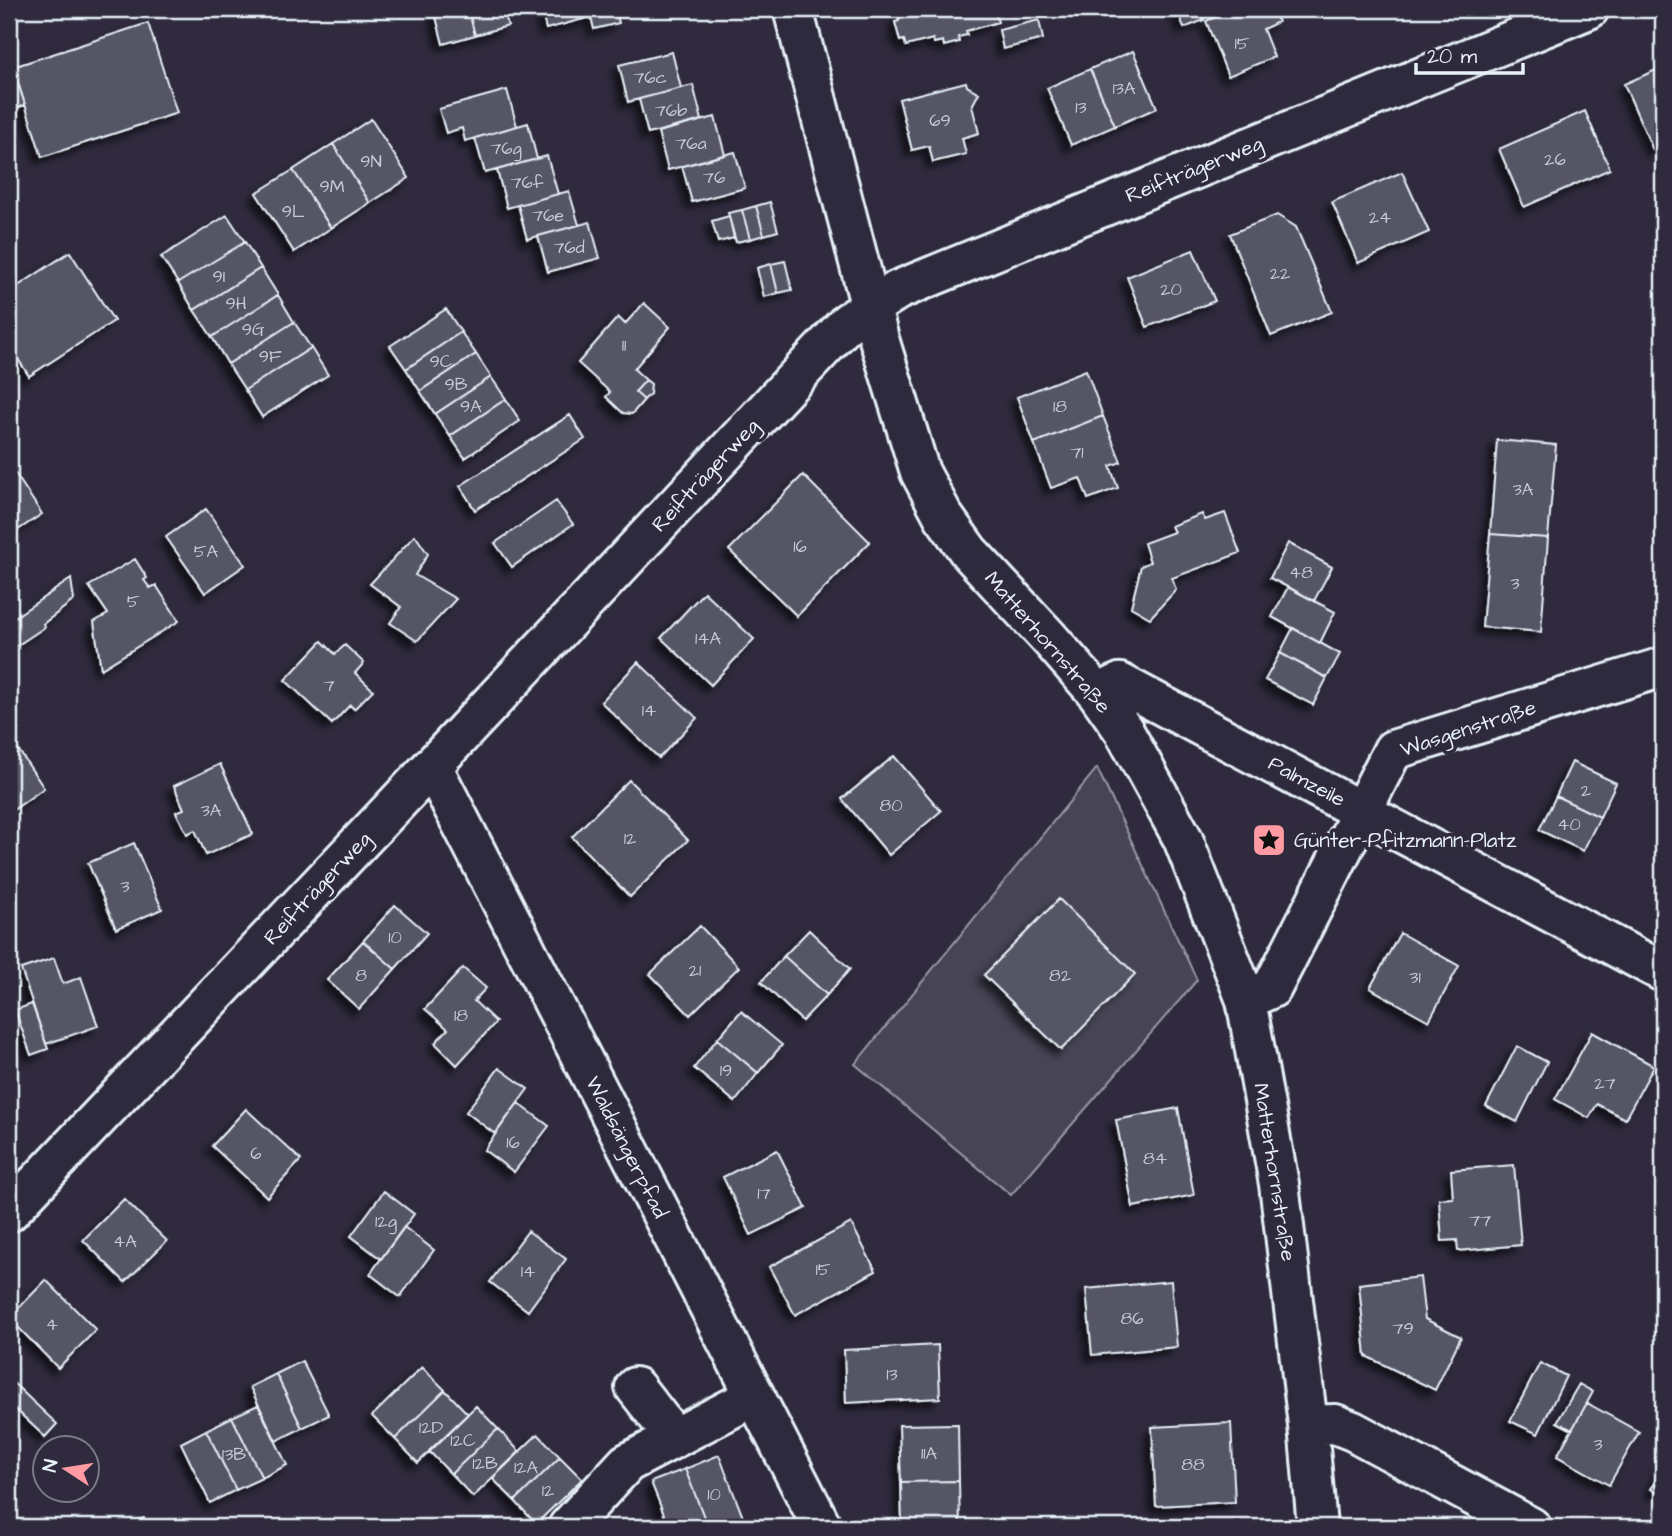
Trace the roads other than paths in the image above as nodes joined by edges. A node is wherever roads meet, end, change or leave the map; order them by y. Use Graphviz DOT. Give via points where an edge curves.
graph roads {
  1 [pos="793,9"];
  2 [pos="1589,9"];
  3 [pos="870,307"];
  4 [pos="1663,667"];
  5 [pos="1098,694"];
  6 [pos="432,766"];
  7 [pos="1364,811"];
  8 [pos="1663,972"];
  9 [pos="1246,1000"];
  10 [pos="9,1212"];
  11 [pos="635,1387"];
  12 [pos="755,1396"];
  13 [pos="1308,1425"];
  14 [pos="674,1437"];
  15 [pos="568,1527"];
  16 [pos="822,1527"];
  17 [pos="1317,1527"];
  18 [pos="1531,1527"];
  1 -- 3 [label="street, Matterhornstraße"];
  2 -- 3 [label="street, Reifträgerweg" via="898,290"];
  3 -- 5 [label="street, Matterhornstraße" via="920,472 944,517 969,552"];
  3 -- 6 [label="street, Reifträgerweg" via="848,322"];
  4 -- 7 [label="street, Wasgenstraße" via="1394,750"];
  5 -- 7 [label="street, Palmzeile" via="1120,683"];
  5 -- 9 [label="street, Matterhornstraße" via="1124,731 1183,839"];
  6 -- 10 [label="street, Reifträgerweg"];
  6 -- 12 [label="street, Waldsängerpfad"];
  7 -- 8 [label="street, Palmzeile"];
  7 -- 9 [label="street, Wasgenstraße" via="1272,988"];
  9 -- 13 [label="street, Matterhornstraße" via="1279,1184"];
  11 -- 14 [label="street"];
  12 -- 14 [label="street"];
  12 -- 16 [label="street, Waldsängerpfad"];
  13 -- 17 [label="street, Matterhornstraße"];
  13 -- 18 [label="street" via="1335,1423 1353,1430"];
  14 -- 15 [label="street" via="627,1462"];
}
